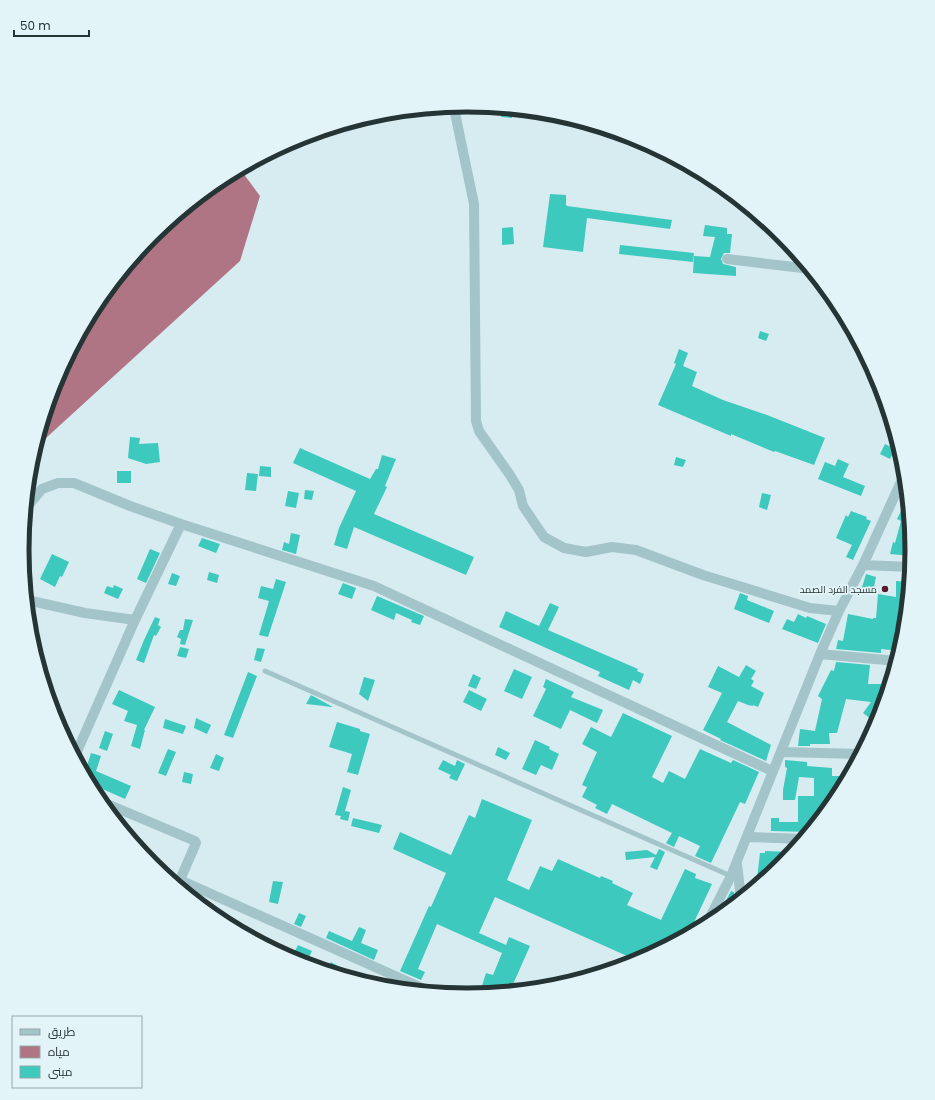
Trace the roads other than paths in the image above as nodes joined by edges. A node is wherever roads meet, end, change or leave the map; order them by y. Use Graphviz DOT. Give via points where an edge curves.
graph roads {
  1 [pos="454,112"];
  2 [pos="727,259"];
  3 [pos="803,268"];
  4 [pos="901,483"];
  5 [pos="32,500"];
  6 [pos="181,524"];
  7 [pos="863,565"];
  8 [pos="905,567"];
  9 [pos="32,601"];
  10 [pos="839,611"];
  11 [pos="135,620"];
  12 [pos="820,654"];
  13 [pos="892,661"];
  14 [pos="265,671"];
  15 [pos="78,750"];
  16 [pos="781,752"];
  17 [pos="855,754"];
  18 [pos="772,771"];
  19 [pos="112,806"];
  20 [pos="746,837"];
  21 [pos="797,839"];
  22 [pos="737,860"];
  23 [pos="731,876"];
  24 [pos="180,881"];
  25 [pos="185,886"];
  26 [pos="740,893"];
  27 [pos="711,915"];
  28 [pos="416,986"];
  1 -- 10 [label="street" via="474,204 476,421 479,431 519,490 522,506 544,538 564,548 586,552 612,547 636,550 810,608"];
  2 -- 3 [label="street"];
  4 -- 7 [label="street"];
  5 -- 6 [label="street" via="42,489 68,482"];
  6 -- 11 [label="street"];
  6 -- 18 [label="street" via="374,586"];
  7 -- 8 [label="street"];
  7 -- 10 [label="street"];
  9 -- 11 [label="street" via="85,613"];
  10 -- 12 [label="street"];
  11 -- 15 [label="street"];
  12 -- 13 [label="street"];
  12 -- 16 [label="street"];
  14 -- 23 [label="lane"];
  16 -- 17 [label="street"];
  16 -- 18 [label="street"];
  18 -- 20 [label="street"];
  19 -- 24 [label="street" via="195,841"];
  20 -- 21 [label="street"];
  20 -- 22 [label="street"];
  22 -- 23 [label="street"];
  22 -- 26 [label="street"];
  23 -- 27 [label="street"];
  25 -- 28 [label="street"];
}
